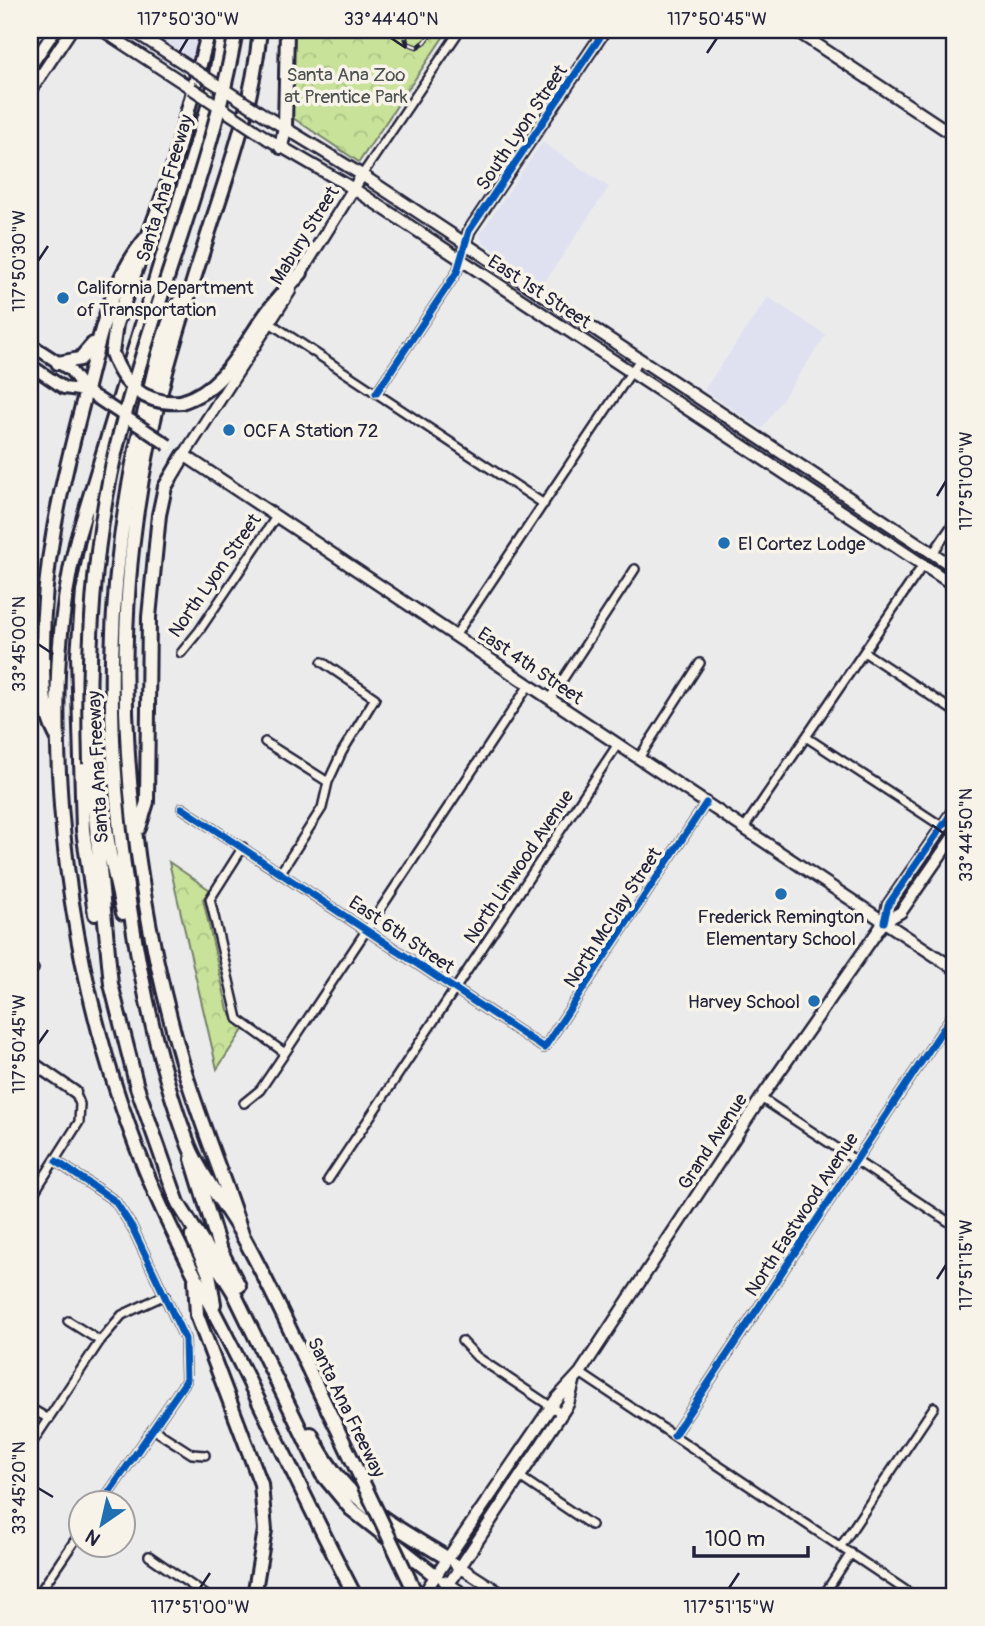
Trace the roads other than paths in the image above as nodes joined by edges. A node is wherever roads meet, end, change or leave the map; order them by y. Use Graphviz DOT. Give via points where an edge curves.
graph roads {
  1 [pos="55,30"];
  2 [pos="71,30"];
  3 [pos="102,30"];
  4 [pos="131,30"];
  5 [pos="209,30"];
  6 [pos="224,30"];
  7 [pos="236,30"];
  8 [pos="242,30"];
  9 [pos="260,30"];
  10 [pos="287,30"];
  11 [pos="460,30"];
  12 [pos="606,30"];
  13 [pos="795,30"];
  14 [pos="30,67"];
  15 [pos="30,92"];
  16 [pos="285,127"];
  17 [pos="955,136"];
  18 [pos="281,147"];
  19 [pos="362,175"];
  20 [pos="354,189"];
  21 [pos="148,236"];
  22 [pos="466,244"];
  23 [pos="461,260"];
  24 [pos="301,273"];
  25 [pos="191,288"];
  26 [pos="270,323"];
  27 [pos="97,338"];
  28 [pos="30,344"];
  29 [pos="640,359"];
  30 [pos="58,363"];
  31 [pos="30,365"];
  32 [pos="631,372"];
  33 [pos="376,393"];
  34 [pos="92,394"];
  35 [pos="184,455"];
  36 [pos="96,476"];
  37 [pos="544,504"];
  38 [pos="275,517"];
  39 [pos="955,521"];
  40 [pos="867,528"];
  41 [pos="933,553"];
  42 [pos="923,565"];
  43 [pos="955,568"];
  44 [pos="635,569"];
  45 [pos="955,586"];
  46 [pos="455,636"];
  47 [pos="864,652"];
  48 [pos="181,653"];
  49 [pos="321,662"];
  50 [pos="700,663"];
  51 [pos="529,685"];
  52 [pos="550,699"];
  53 [pos="955,712"];
  54 [pos="806,737"];
  55 [pos="58,740"];
  56 [pos="265,742"];
  57 [pos="618,744"];
  58 [pos="639,758"];
  59 [pos="93,764"];
  60 [pos="328,782"];
  61 [pos="706,803"];
  62 [pos="182,808"];
  63 [pos="955,808"];
  64 [pos="943,827"];
  65 [pos="744,828"];
  66 [pos="136,835"];
  67 [pos="955,835"];
  68 [pos="243,847"];
  69 [pos="281,872"];
  70 [pos="884,922"];
  71 [pos="368,930"];
  72 [pos="135,950"];
  73 [pos="108,968"];
  74 [pos="955,969"];
  75 [pos="455,989"];
  76 [pos="955,1011"];
  77 [pos="544,1048"];
  78 [pos="285,1053"];
  79 [pos="30,1061"];
  80 [pos="75,1091"];
  81 [pos="761,1098"];
  82 [pos="244,1103"];
  83 [pos="190,1148"];
  84 [pos="855,1160"];
  85 [pos="56,1161"];
  86 [pos="328,1181"];
  87 [pos="30,1199"];
  88 [pos="178,1203"];
  89 [pos="955,1226"];
  90 [pos="242,1234"];
  91 [pos="195,1276"];
  92 [pos="164,1295"];
  93 [pos="215,1316"];
  94 [pos="68,1321"];
  95 [pos="100,1341"];
  96 [pos="462,1341"];
  97 [pos="578,1378"];
  98 [pos="551,1407"];
  99 [pos="934,1407"];
  100 [pos="30,1408"];
  101 [pos="562,1414"];
  102 [pos="49,1419"];
  103 [pos="153,1429"];
  104 [pos="674,1435"];
  105 [pos="30,1446"];
  106 [pos="205,1455"];
  107 [pos="520,1477"];
  108 [pos="110,1490"];
  109 [pos="591,1525"];
  110 [pos="841,1546"];
  111 [pos="851,1553"];
  112 [pos="66,1554"];
  113 [pos="149,1556"];
  114 [pos="447,1558"];
  115 [pos="460,1567"];
  116 [pos="436,1576"];
  117 [pos="449,1584"];
  118 [pos="37,1596"];
  119 [pos="207,1596"];
  120 [pos="254,1596"];
  121 [pos="355,1596"];
  122 [pos="420,1596"];
  123 [pos="441,1596"];
  124 [pos="467,1596"];
  125 [pos="505,1596"];
  126 [pos="823,1596"];
  127 [pos="914,1596"];
  1 -- 14 [label="main road"];
  2 -- 15 [label="main road"];
  3 -- 18 [label="main road, East 1st Street, bridge"];
  4 -- 16 [label="main road, East 1st Street, bridge"];
  5 -- 21 [label="highway" via="182,140"];
  6 -- 36 [label="highway, Santa Ana Freeway" via="213,90"];
  7 -- 59 [label="highway, bridge" via="213,137 124,421 107,498 91,611"];
  8 -- 59 [label="highway, bridge" via="222,129 113,498 96,611"];
  9 -- 25 [label="highway, Santa Ana Freeway" via="245,118"];
  10 -- 16 [label="highway"];
  11 -- 19 [label="street"];
  12 -- 22 [label="main road, South Lyon Street" via="469,231"];
  13 -- 17 [label="main road"];
  16 -- 18 [label="highway"];
  16 -- 19 [label="main road, East 1st Street"];
  18 -- 20 [label="main road, East 1st Street"];
  19 -- 20 [label="main road, Mabury Street"];
  19 -- 22 [label="main road, East 1st Street"];
  20 -- 23 [label="main road, East 1st Street"];
  20 -- 24 [label="main road, Mabury Street"];
  21 -- 24 [label="highway, bridge" via="116,324 112,353 121,376 142,396 169,403 203,393 220,380 272,305"];
  21 -- 27 [label="highway" via="132,255"];
  22 -- 23 [label="main road"];
  22 -- 29 [label="main road, East 1st Street"];
  23 -- 32 [label="main road, East 1st Street"];
  23 -- 33 [label="street"];
  24 -- 26 [label="main road, Mabury Street"];
  25 -- 66 [label="highway, Santa Ana Freeway" via="148,444 134,536 126,686"];
  25 -- 72 [label="highway, Santa Ana Freeway" via="173,310 153,378 124,505 112,598 110,721"];
  26 -- 33 [label="street"];
  26 -- 35 [label="main road, Mabury Street"];
  27 -- 30 [label="highway" via="80,359"];
  27 -- 34 [label="highway"];
  28 -- 30 [label="main road, East 4th Street"];
  29 -- 32 [label="street"];
  29 -- 41 [label="main road, East 1st Street"];
  30 -- 34 [label="main road, East 4th Street"];
  31 -- 34 [label="main road, East 4th Street" via="64,388"];
  32 -- 37 [label="street"];
  32 -- 40 [label="main road, East 1st Street"];
  33 -- 37 [label="street"];
  34 -- 35 [label="main road, East 4th Street, bridge"];
  34 -- 55 [label="highway" via="51,530 44,595 45,715"];
  35 -- 38 [label="main road, East 4th Street"];
  35 -- 66 [label="highway" via="165,487 159,515 149,617 147,802"];
  36 -- 55 [label="highway, Santa Ana Freeway" via="64,593 57,656"];
  36 -- 73 [label="highway, Santa Ana Freeway" via="98,515 83,592 78,655 78,741 83,830 98,937"];
  37 -- 46 [label="street"];
  38 -- 46 [label="main road, East 4th Street"];
  38 -- 48 [label="street, North Lyon Street"];
  39 -- 41 [label="street"];
  40 -- 41 [label="main road" via="918,555"];
  40 -- 42 [label="main road, East 1st Street"];
  41 -- 43 [label="main road, East 1st Street"];
  42 -- 45 [label="main road, East 1st Street"];
  42 -- 47 [label="street"];
  44 -- 52 [label="street"];
  46 -- 51 [label="main road, East 4th Street"];
  47 -- 53 [label="street"];
  47 -- 54 [label="street"];
  49 -- 60 [label="street" via="375,698"];
  50 -- 58 [label="street"];
  51 -- 52 [label="main road, East 4th Street"];
  51 -- 71 [label="street"];
  52 -- 57 [label="main road, East 4th Street"];
  54 -- 64 [label="street"];
  54 -- 65 [label="street"];
  55 -- 91 [label="highway, Santa Ana Freeway" via="68,872 91,1003 128,1128"];
  56 -- 60 [label="street"];
  57 -- 58 [label="main road, East 4th Street"];
  57 -- 75 [label="street, North Linwood Avenue"];
  58 -- 61 [label="main road, East 4th Street"];
  59 -- 72 [label="highway"];
  59 -- 73 [label="highway"];
  60 -- 69 [label="street" via="322,808"];
  61 -- 65 [label="main road, East 4th Street"];
  61 -- 77 [label="street, North McClay Street"];
  62 -- 68 [label="street"];
  63 -- 64 [label="main road, Grand Avenue"];
  64 -- 70 [label="main road, Grand Avenue" via="888,905"];
  65 -- 70 [label="main road, East 4th Street"];
  66 -- 90 [label="highway, Santa Ana Freeway" via="149,922 180,1057"];
  67 -- 70 [label="main road, Grand Avenue" via="901,912"];
  68 -- 69 [label="street, East 6th Street"];
  68 -- 78 [label="street" via="210,900 238,1019"];
  69 -- 71 [label="street, East 6th Street"];
  70 -- 74 [label="main road, East 4th Street"];
  70 -- 81 [label="main road, Grand Avenue"];
  71 -- 75 [label="street, East 6th Street"];
  71 -- 78 [label="street"];
  72 -- 83 [label="highway, Santa Ana Freeway"];
  73 -- 88 [label="highway" via="137,1087"];
  75 -- 77 [label="street, East 6th Street"];
  75 -- 86 [label="street, North Linwood Avenue"];
  76 -- 84 [label="street, North Eastwood Avenue"];
  78 -- 82 [label="street" via="260,1090"];
  79 -- 80 [label="main road"];
  80 -- 85 [label="street" via="81,1115"];
  81 -- 84 [label="street"];
  81 -- 97 [label="main road, Grand Avenue"];
  83 -- 90 [label="highway, Santa Ana Freeway"];
  83 -- 114 [label="highway" via="219,1247 330,1470 359,1501"];
  84 -- 89 [label="street"];
  84 -- 104 [label="street, North Eastwood Avenue"];
  85 -- 87 [label="street"];
  85 -- 92 [label="street" via="115,1201"];
  88 -- 93 [label="highway, Santa Ana Freeway" via="209,1274"];
  88 -- 116 [label="highway" via="233,1291 322,1474 351,1509"];
  90 -- 122 [label="highway, Santa Ana Freeway, bridge"];
  91 -- 93 [label="highway, Santa Ana Freeway"];
  91 -- 120 [label="highway" via="197,1315 264,1497 263,1557"];
  92 -- 95 [label="street" via="122,1315"];
  92 -- 103 [label="street" via="185,1339 186,1381"];
  93 -- 121 [label="highway, Santa Ana Freeway"];
  94 -- 95 [label="street"];
  95 -- 102 [label="street"];
  96 -- 98 [label="street" via="477,1357"];
  97 -- 98 [label="main road, Grand Avenue"];
  97 -- 101 [label="main road, Grand Avenue"];
  97 -- 104 [label="street"];
  98 -- 101 [label="street"];
  98 -- 114 [label="main road, Grand Avenue"];
  99 -- 110 [label="street"];
  100 -- 102 [label="street"];
  101 -- 107 [label="main road, Grand Avenue"];
  102 -- 105 [label="street"];
  103 -- 106 [label="street" via="192,1454"];
  103 -- 108 [label="street"];
  104 -- 110 [label="street"];
  107 -- 109 [label="street"];
  107 -- 115 [label="main road, Grand Avenue"];
  110 -- 111 [label="street"];
  111 -- 126 [label="street"];
  111 -- 127 [label="street"];
  112 -- 118 [label="street"];
  113 -- 119 [label="street"];
  114 -- 115 [label="main road"];
  114 -- 116 [label="main road, Grand Avenue"];
  115 -- 117 [label="main road, Grand Avenue"];
  115 -- 125 [label="main road"];
  116 -- 117 [label="main road"];
  116 -- 122 [label="main road, Grand Avenue"];
  117 -- 123 [label="main road, Grand Avenue"];
  117 -- 124 [label="main road"];
}
